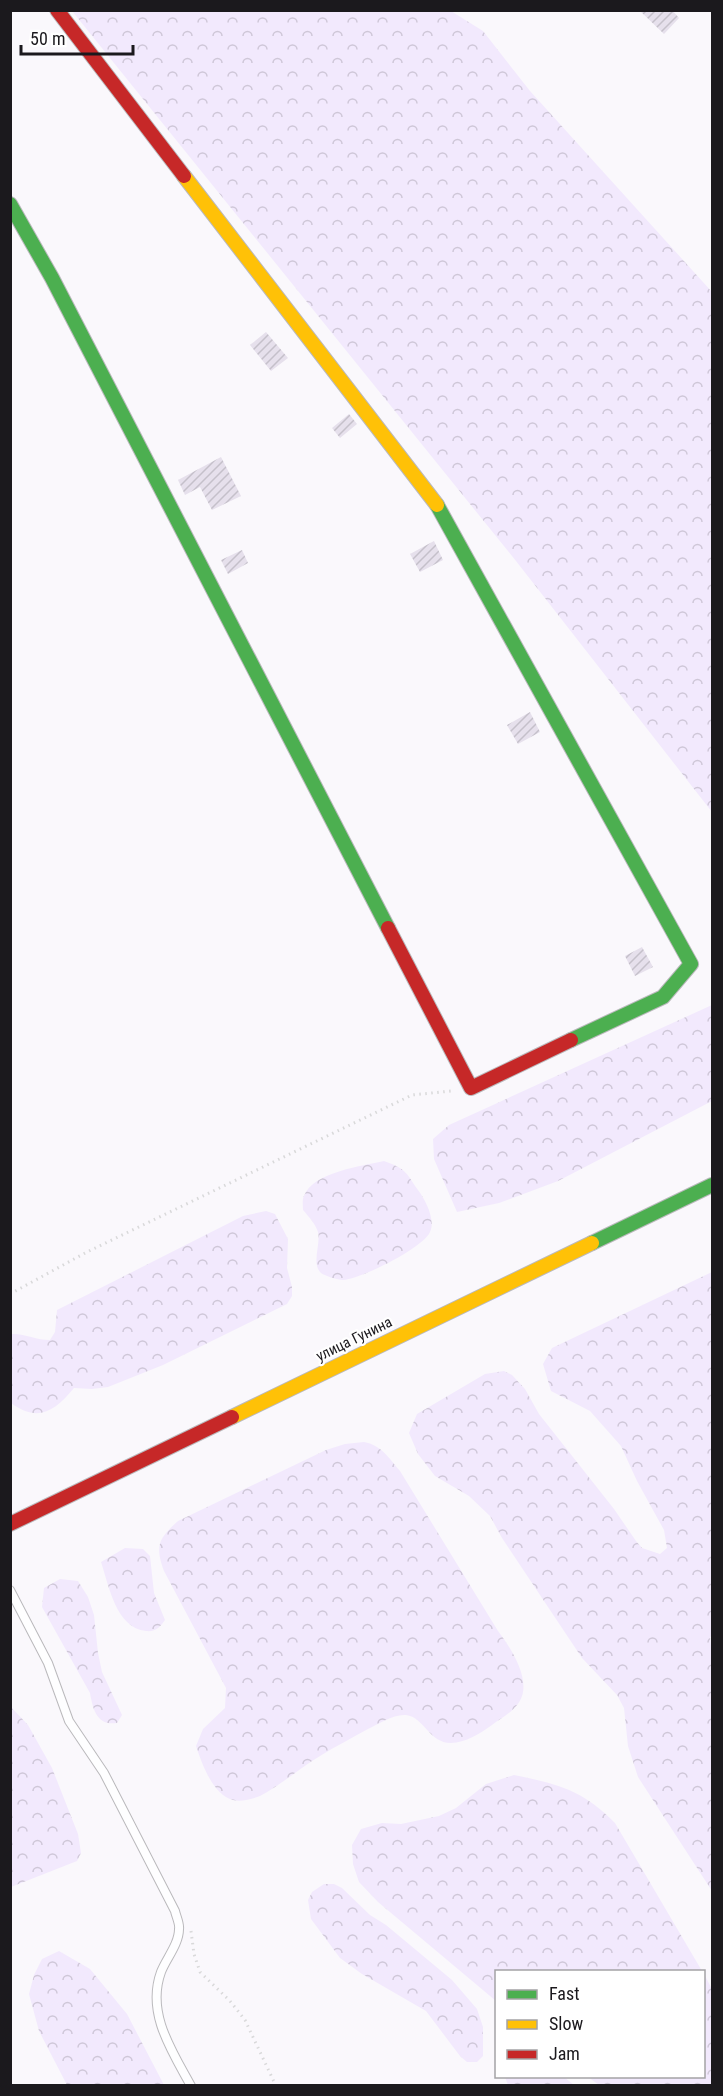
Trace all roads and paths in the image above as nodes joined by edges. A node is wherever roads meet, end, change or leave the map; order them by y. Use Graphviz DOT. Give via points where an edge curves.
graph roads {
  1 [pos="57,10"];
  2 [pos="10,204"];
  3 [pos="471,1088"];
  4 [pos="712,1185"];
  5 [pos="10,1294"];
  6 [pos="10,1524"];
  7 [pos="10,1590"];
  8 [pos="189,1925"];
  9 [pos="191,2085"];
  10 [pos="276,2085"];
  1 -- 3 [label="street" via="438,506 692,964 663,996"];
  2 -- 3 [label="street" via="63,299"];
  3 -- 5 [label="path" via="412,1095 87,1252"];
  4 -- 6 [label="street, улица Гунина"];
  7 -- 9 [label="lane" via="48,1664 69,1721 104,1773 175,1911 180,1929 161,1973 157,2014 165,2038"];
  8 -- 10 [label="path" via="200,1972 245,2020"];
}
